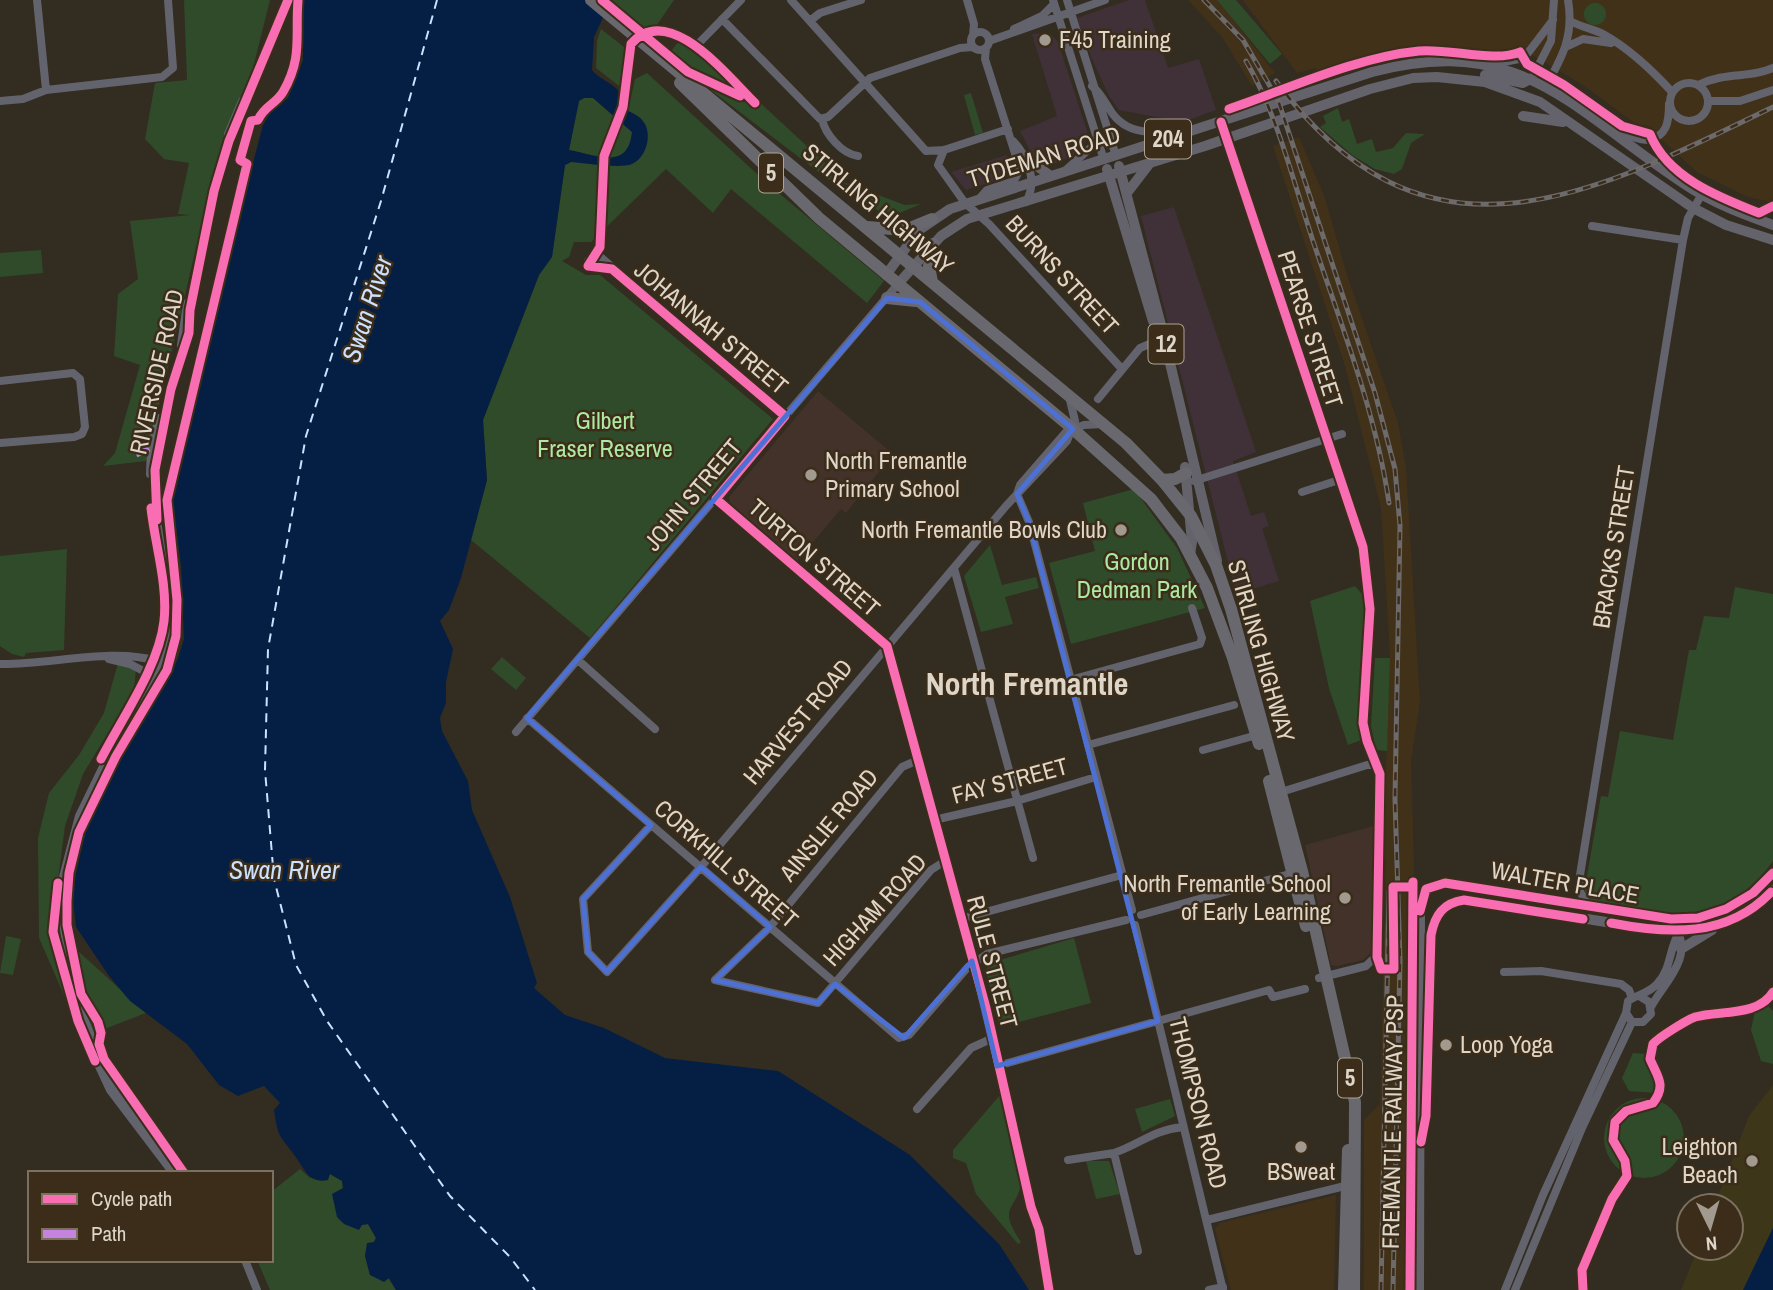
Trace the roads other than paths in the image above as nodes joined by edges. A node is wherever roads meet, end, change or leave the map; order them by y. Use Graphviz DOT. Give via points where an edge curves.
graph roads {
  1 [pos="37,0"];
  2 [pos="168,0"];
  3 [pos="282,0"];
  4 [pos="288,0"];
  5 [pos="580,0"];
  6 [pos="591,0"];
  7 [pos="741,0"];
  8 [pos="792,0"];
  9 [pos="861,0"];
  10 [pos="967,0"];
  11 [pos="1067,0"];
  12 [pos="1105,0"];
  13 [pos="1554,0"];
  14 [pos="1568,0"];
  15 [pos="1054,2"];
  16 [pos="1069,11"];
  17 [pos="1058,17"];
  18 [pos="722,19"];
  19 [pos="811,20"];
  20 [pos="1553,20"];
  21 [pos="1572,22"];
  22 [pos="980,41"];
  23 [pos="1618,44"];
  24 [pos="697,45"];
  25 [pos="1568,46"];
  26 [pos="662,63"];
  27 [pos="1494,64"];
  28 [pos="1773,68"];
  29 [pos="1450,77"];
  30 [pos="1532,78"];
  31 [pos="866,82"];
  32 [pos="1698,85"];
  33 [pos="1093,86"];
  34 [pos="1546,86"];
  35 [pos="46,90"];
  36 [pos="1773,90"];
  37 [pos="1672,92"];
  38 [pos="1569,100"];
  39 [pos="0,101"];
  40 [pos="1708,101"];
  41 [pos="1669,104"];
  42 [pos="1523,116"];
  43 [pos="822,119"];
  44 [pos="1221,122"];
  45 [pos="1573,124"];
  46 [pos="1008,129"];
  47 [pos="1226,138"];
  48 [pos="1013,141"];
  49 [pos="1098,141"];
  50 [pos="944,150"];
  51 [pos="858,156"];
  52 [pos="1116,156"];
  53 [pos="1025,158"];
  54 [pos="1104,160"];
  55 [pos="1150,163"];
  56 [pos="1064,172"];
  57 [pos="1121,172"];
  58 [pos="1051,176"];
  59 [pos="1109,176"];
  60 [pos="1033,181"];
  61 [pos="1126,192"];
  62 [pos="1702,194"];
  63 [pos="980,198"];
  64 [pos="1026,202"];
  65 [pos="965,203"];
  66 [pos="1693,208"];
  67 [pos="980,216"];
  68 [pos="932,219"];
  69 [pos="1773,225"];
  70 [pos="1592,226"];
  71 [pos="867,227"];
  72 [pos="1683,240"];
  73 [pos="1773,240"];
  74 [pos="933,244"];
  75 [pos="900,255"];
  76 [pos="912,266"];
  77 [pos="612,269"];
  78 [pos="886,275"];
  79 [pos="932,282"];
  80 [pos="898,284"];
  81 [pos="887,298"];
  82 [pos="920,302"];
  83 [pos="1161,339"];
  84 [pos="1122,369"];
  85 [pos="0,381"];
  86 [pos="1069,396"];
  87 [pos="1098,399"];
  88 [pos="785,416"];
  89 [pos="1103,424"];
  90 [pos="1073,429"];
  91 [pos="1342,434"];
  92 [pos="1329,438"];
  93 [pos="0,443"];
  94 [pos="1190,479"];
  95 [pos="1342,479"];
  96 [pos="1161,480"];
  97 [pos="1302,492"];
  98 [pos="1017,494"];
  99 [pos="716,499"];
  100 [pos="1191,516"];
  101 [pos="1363,547"];
  102 [pos="1191,555"];
  103 [pos="954,568"];
  104 [pos="1222,580"];
  105 [pos="1192,608"];
  106 [pos="887,646"];
  107 [pos="0,656"];
  108 [pos="103,657"];
  109 [pos="578,660"];
  110 [pos="156,661"];
  111 [pos="0,664"];
  112 [pos="14,664"];
  113 [pos="149,675"];
  114 [pos="1070,680"];
  115 [pos="1234,705"];
  116 [pos="527,718"];
  117 [pos="654,729"];
  118 [pos="516,732"];
  119 [pos="1256,735"];
  120 [pos="1088,745"];
  121 [pos="1203,750"];
  122 [pos="918,760"];
  123 [pos="1096,777"];
  124 [pos="1276,794"];
  125 [pos="1017,801"];
  126 [pos="934,820"];
  127 [pos="651,825"];
  128 [pos="1033,858"];
  129 [pos="945,861"];
  130 [pos="701,867"];
  131 [pos="1297,872"];
  132 [pos="1773,873"];
  133 [pos="1122,875"];
  134 [pos="1773,890"];
  135 [pos="1590,908"];
  136 [pos="1132,910"];
  137 [pos="1141,915"];
  138 [pos="1698,918"];
  139 [pos="960,919"];
  140 [pos="1663,919"];
  141 [pos="1126,920"];
  142 [pos="1135,925"];
  143 [pos="1717,926"];
  144 [pos="770,927"];
  145 [pos="1678,932"];
  146 [pos="1681,949"];
  147 [pos="973,962"];
  148 [pos="1504,971"];
  149 [pos="1323,978"];
  150 [pos="715,980"];
  151 [pos="835,984"];
  152 [pos="1305,989"];
  153 [pos="1637,998"];
  154 [pos="1651,1007"];
  155 [pos="1626,1013"];
  156 [pos="1158,1021"];
  157 [pos="1632,1022"];
  158 [pos="993,1038"];
  159 [pos="997,1066"];
  160 [pos="917,1109"];
  161 [pos="1183,1127"];
  162 [pos="1420,1149"];
  163 [pos="1114,1153"];
  164 [pos="1068,1160"];
  165 [pos="171,1171"];
  166 [pos="178,1171"];
  167 [pos="1351,1185"];
  168 [pos="1207,1220"];
  169 [pos="1138,1251"];
  170 [pos="245,1262"];
  171 [pos="1223,1288"];
  172 [pos="257,1290"];
  173 [pos="1049,1290"];
  174 [pos="1209,1290"];
  175 [pos="1344,1290"];
  176 [pos="1354,1290"];
  177 [pos="1419,1290"];
  178 [pos="1505,1290"];
  179 [pos="1515,1290"];
  1 -- 35 [label="street"];
  2 -- 35 [label="street" via="173,68 162,77"];
  3 -- 110 [label="street, RIVERSIDE ROAD" via="215,171 184,314 183,338 150,447 151,508 164,603"];
  4 -- 110 [label="street, RIVERSIDE ROAD" via="218,174 189,333 163,424 155,494 171,618 168,640"];
  5 -- 26 [label="highway, STIRLING HIGHWAY / 5"];
  6 -- 26 [label="highway, STIRLING HIGHWAY / 5"];
  7 -- 18 [label="street"];
  8 -- 19 [label="street"];
  9 -- 19 [label="street"];
  10 -- 22 [label="street"];
  11 -- 16 [label="street, 12"];
  12 -- 16 [label="street"];
  13 -- 20 [label="street"];
  14 -- 21 [label="street"];
  15 -- 17 [label="street, 12"];
  15 -- 22 [label="street" via="1038,19"];
  16 -- 17 [label="street"];
  16 -- 33 [label="street, 12"];
  17 -- 22 [label="street"];
  17 -- 49 [label="street, 12"];
  18 -- 24 [label="street"];
  18 -- 43 [label="street" via="814,116"];
  19 -- 31 [label="street"];
  20 -- 27 [label="street" via="1524,58"];
  20 -- 30 [label="street" via="1551,41"];
  21 -- 23 [label="street"];
  21 -- 25 [label="street"];
  22 -- 31 [label="street"];
  22 -- 46 [label="street"];
  23 -- 25 [label="street" via="1583,39"];
  23 -- 37 [label="street" via="1652,69"];
  25 -- 34 [label="street"];
  26 -- 71 [label="highway, STIRLING HIGHWAY / 5"];
  26 -- 78 [label="highway, STIRLING HIGHWAY / 5" via="819,218"];
  27 -- 30 [label="main road, TYDEMAN ROAD / 204"];
  27 -- 44 [label="main road, TYDEMAN ROAD / 204" via="1448,60 1393,66"];
  28 -- 32 [label="street" via="1723,75"];
  29 -- 30 [label="main road" via="1475,73 1523,83"];
  29 -- 45 [label="main road, TYDEMAN ROAD / 204" via="1523,94"];
  29 -- 47 [label="main road, TYDEMAN ROAD / 204" via="1389,83"];
  30 -- 34 [label="main road, TYDEMAN ROAD / 204"];
  31 -- 43 [label="street"];
  31 -- 50 [label="street" via="923,149"];
  32 -- 37 [label="street" via="1684,84"];
  32 -- 40 [label="street"];
  33 -- 44 [label="street" via="1115,117 1142,131 1159,133"];
  33 -- 52 [label="street, 12"];
  34 -- 38 [label="main road, TYDEMAN ROAD / 204"];
  35 -- 39 [label="street"];
  36 -- 40 [label="street" via="1740,101"];
  37 -- 41 [label="street"];
  38 -- 41 [label="street" via="1587,106 1625,133 1647,140 1664,132"];
  38 -- 62 [label="main road, TYDEMAN ROAD / 204"];
  40 -- 41 [label="street" via="1704,114 1690,122 1677,118"];
  42 -- 45 [label="main road"];
  43 -- 51 [label="street" via="828,134 850,155"];
  44 -- 47 [label="street, PEARSE STREET"];
  44 -- 52 [label="main road, TYDEMAN ROAD / 204"];
  45 -- 66 [label="main road, TYDEMAN ROAD / 204"];
  46 -- 48 [label="street"];
  46 -- 50 [label="street"];
  47 -- 55 [label="main road, TYDEMAN ROAD / 204"];
  47 -- 92 [label="street, PEARSE STREET" via="1322,429"];
  48 -- 53 [label="street"];
  48 -- 63 [label="street" via="1018,175 1014,181 986,190"];
  49 -- 54 [label="street, 12"];
  49 -- 56 [label="street"];
  50 -- 65 [label="street, BURNS STREET" via="938,164"];
  52 -- 54 [label="main road, TYDEMAN ROAD / 204"];
  52 -- 57 [label="main road, 12"];
  53 -- 58 [label="main road"];
  53 -- 60 [label="street"];
  54 -- 56 [label="main road, TYDEMAN ROAD / 204"];
  54 -- 59 [label="main road, 12"];
  55 -- 57 [label="main road, TYDEMAN ROAD / 204"];
  55 -- 61 [label="main road"];
  56 -- 58 [label="main road, TYDEMAN ROAD / 204"];
  57 -- 59 [label="main road, TYDEMAN ROAD / 204"];
  57 -- 61 [label="main road, 12"];
  58 -- 60 [label="main road, TYDEMAN ROAD / 204"];
  59 -- 64 [label="main road, TYDEMAN ROAD / 204"];
  59 -- 83 [label="main road, 12"];
  60 -- 63 [label="main road, TYDEMAN ROAD / 204"];
  60 -- 64 [label="street"];
  61 -- 83 [label="main road, 12"];
  62 -- 66 [label="street, BRACKS STREET"];
  62 -- 69 [label="main road, TYDEMAN ROAD / 204"];
  63 -- 65 [label="main road, TYDEMAN ROAD / 204"];
  64 -- 67 [label="main road, TYDEMAN ROAD / 204"];
  65 -- 67 [label="street, BURNS STREET"];
  65 -- 68 [label="main road, TYDEMAN ROAD / 204"];
  66 -- 72 [label="street, BRACKS STREET"];
  66 -- 73 [label="main road, TYDEMAN ROAD / 204" via="1726,225"];
  67 -- 74 [label="main road, TYDEMAN ROAD / 204" via="952,227"];
  67 -- 84 [label="street, BURNS STREET"];
  68 -- 71 [label="highway" via="905,230"];
  68 -- 75 [label="main road, TYDEMAN ROAD / 204"];
  70 -- 72 [label="street"];
  71 -- 75 [label="highway, STIRLING HIGHWAY / 5"];
  72 -- 135 [label="street, BRACKS STREET" via="1580,875 1580,892"];
  74 -- 76 [label="main road, TYDEMAN ROAD / 204"];
  74 -- 79 [label="highway"];
  75 -- 76 [label="highway, STIRLING HIGHWAY / 5"];
  75 -- 78 [label="main road, TYDEMAN ROAD"];
  76 -- 79 [label="highway, STIRLING HIGHWAY / 5"];
  76 -- 80 [label="main road, TYDEMAN ROAD"];
  77 -- 88 [label="street, JOHANNAH STREET"];
  78 -- 80 [label="highway, STIRLING HIGHWAY / 5"];
  79 -- 86 [label="highway, STIRLING HIGHWAY / 5"];
  80 -- 81 [label="street, JOHN STREET"];
  80 -- 82 [label="highway, STIRLING HIGHWAY / 5"];
  81 -- 82 [label="highway"];
  81 -- 88 [label="street, JOHN STREET"];
  82 -- 90 [label="highway, STIRLING HIGHWAY / 5"];
  83 -- 84 [label="street" via="1142,346"];
  83 -- 94 [label="main road, 12"];
  84 -- 87 [label="street"];
  85 -- 93 [label="street" via="74,373 80,379 85,427 74,437"];
  86 -- 89 [label="highway, STIRLING HIGHWAY / 5"];
  86 -- 90 [label="street"];
  88 -- 99 [label="street, JOHN STREET"];
  89 -- 90 [label="street"];
  89 -- 96 [label="highway, STIRLING HIGHWAY / 5"];
  90 -- 98 [label="street, HARVEST ROAD" via="1060,438"];
  90 -- 102 [label="highway, STIRLING HIGHWAY / 5" via="1151,499"];
  91 -- 92 [label="street"];
  92 -- 94 [label="street"];
  92 -- 95 [label="street, PEARSE STREET"];
  94 -- 96 [label="highway"];
  94 -- 100 [label="main road, 12"];
  94 -- 104 [label="main road, 12"];
  95 -- 97 [label="street"];
  95 -- 101 [label="street, PEARSE STREET"];
  96 -- 100 [label="highway, STIRLING HIGHWAY / 5"];
  98 -- 103 [label="street, HARVEST ROAD"];
  98 -- 114 [label="street" via="1030,522"];
  99 -- 106 [label="street, TURTON STREET"];
  99 -- 109 [label="street, JOHN STREET"];
  100 -- 102 [label="main road, 12"];
  100 -- 104 [label="highway, STIRLING HIGHWAY / 5"];
  102 -- 119 [label="highway, STIRLING HIGHWAY / 5" via="1220,620"];
  103 -- 106 [label="street, HARVEST ROAD"];
  103 -- 125 [label="street"];
  104 -- 124 [label="highway, STIRLING HIGHWAY / 5"];
  105 -- 114 [label="street" via="1200,644"];
  106 -- 122 [label="street, RULE STREET"];
  106 -- 130 [label="street, HARVEST ROAD"];
  107 -- 112 [label="street"];
  108 -- 110 [label="street" via="120,654"];
  108 -- 112 [label="street"];
  108 -- 113 [label="street"];
  109 -- 116 [label="street, JOHN STREET"];
  109 -- 117 [label="street"];
  110 -- 113 [label="street, RIVERSIDE ROAD"];
  111 -- 112 [label="street"];
  113 -- 165 [label="street, RIVERSIDE ROAD" via="85,788 69,830 52,924 78,1021 99,1070 134,1126"];
  113 -- 166 [label="street, RIVERSIDE ROAD" via="79,816 63,877 62,919 79,1007 103,1064 130,1110"];
  114 -- 120 [label="street"];
  115 -- 120 [label="street"];
  116 -- 118 [label="street, JOHN STREET"];
  116 -- 127 [label="street, CORKHILL STREET"];
  119 -- 121 [label="street"];
  119 -- 124 [label="highway, STIRLING HIGHWAY / 5"];
  120 -- 123 [label="street"];
  122 -- 126 [label="street, RULE STREET"];
  122 -- 144 [label="street, AINSLIE ROAD" via="902,767"];
  123 -- 125 [label="street, FAY STREET"];
  123 -- 133 [label="street"];
  124 -- 131 [label="highway, STIRLING HIGHWAY / 5"];
  124 -- 149 [label="street" via="1367,765 1379,769 1377,956 1366,967"];
  125 -- 126 [label="street, FAY STREET"];
  125 -- 128 [label="street"];
  126 -- 129 [label="street, RULE STREET"];
  127 -- 130 [label="street, CORKHILL STREET"];
  127 -- 130 [label="street, HARVEST ROAD" via="583,899 588,952 607,972"];
  129 -- 139 [label="street, RULE STREET"];
  129 -- 151 [label="street, HIGHAM ROAD" via="931,870"];
  130 -- 144 [label="street, CORKHILL STREET"];
  131 -- 137 [label="street"];
  131 -- 149 [label="highway, STIRLING HIGHWAY / 5"];
  132 -- 138 [label="main road, WALTER PLACE" via="1738,903"];
  133 -- 136 [label="street"];
  133 -- 139 [label="street"];
  134 -- 143 [label="main road" via="1750,910"];
  135 -- 140 [label="main road, WALTER PLACE"];
  135 -- 162 [label="main road, WALTER PLACE" via="1445,883 1426,889 1420,914"];
  136 -- 137 [label="street"];
  136 -- 141 [label="street"];
  137 -- 142 [label="street"];
  138 -- 140 [label="main road, WALTER PLACE"];
  138 -- 145 [label="street"];
  139 -- 147 [label="street, RULE STREET"];
  140 -- 145 [label="street"];
  141 -- 142 [label="street"];
  141 -- 147 [label="street" via="998,950"];
  142 -- 156 [label="street, THOMPSON ROAD"];
  143 -- 145 [label="main road, WALTER PLACE"];
  143 -- 146 [label="main road"];
  144 -- 150 [label="street, AINSLIE ROAD"];
  144 -- 151 [label="street, CORKHILL STREET"];
  145 -- 146 [label="street"];
  145 -- 153 [label="street" via="1662,978"];
  145 -- 162 [label="main road, WALTER PLACE" via="1464,900 1445,906 1436,916 1431,935 1426,1116"];
  146 -- 154 [label="street" via="1674,973"];
  147 -- 151 [label="street, CORKHILL STREET" via="909,1035 899,1038"];
  147 -- 158 [label="street, RULE STREET"];
  148 -- 153 [label="street" via="1541,971 1620,984"];
  149 -- 167 [label="highway, STIRLING HIGHWAY / 5" via="1346,1096"];
  150 -- 151 [label="street, HIGHAM ROAD" via="818,1003"];
  152 -- 156 [label="street" via="1273,997 1269,990"];
  153 -- 154 [label="street"];
  153 -- 155 [label="street" via="1626,1005"];
  154 -- 157 [label="street" via="1647,1020"];
  155 -- 157 [label="street"];
  155 -- 178 [label="street"];
  156 -- 159 [label="street"];
  156 -- 161 [label="street, THOMPSON ROAD"];
  157 -- 179 [label="street"];
  158 -- 159 [label="street, RULE STREET"];
  158 -- 160 [label="street" via="971,1048"];
  159 -- 173 [label="street, RULE STREET" via="1043,1246"];
  161 -- 163 [label="street" via="1150,1134"];
  161 -- 168 [label="street, THOMPSON ROAD"];
  162 -- 177 [label="main road"];
  163 -- 164 [label="street"];
  163 -- 169 [label="street"];
  167 -- 168 [label="street"];
  167 -- 175 [label="highway, STIRLING HIGHWAY / 5"];
  167 -- 176 [label="highway, STIRLING HIGHWAY / 5"];
  168 -- 171 [label="street, THOMPSON ROAD"];
  170 -- 172 [label="street"];
  171 -- 174 [label="street"];
}
